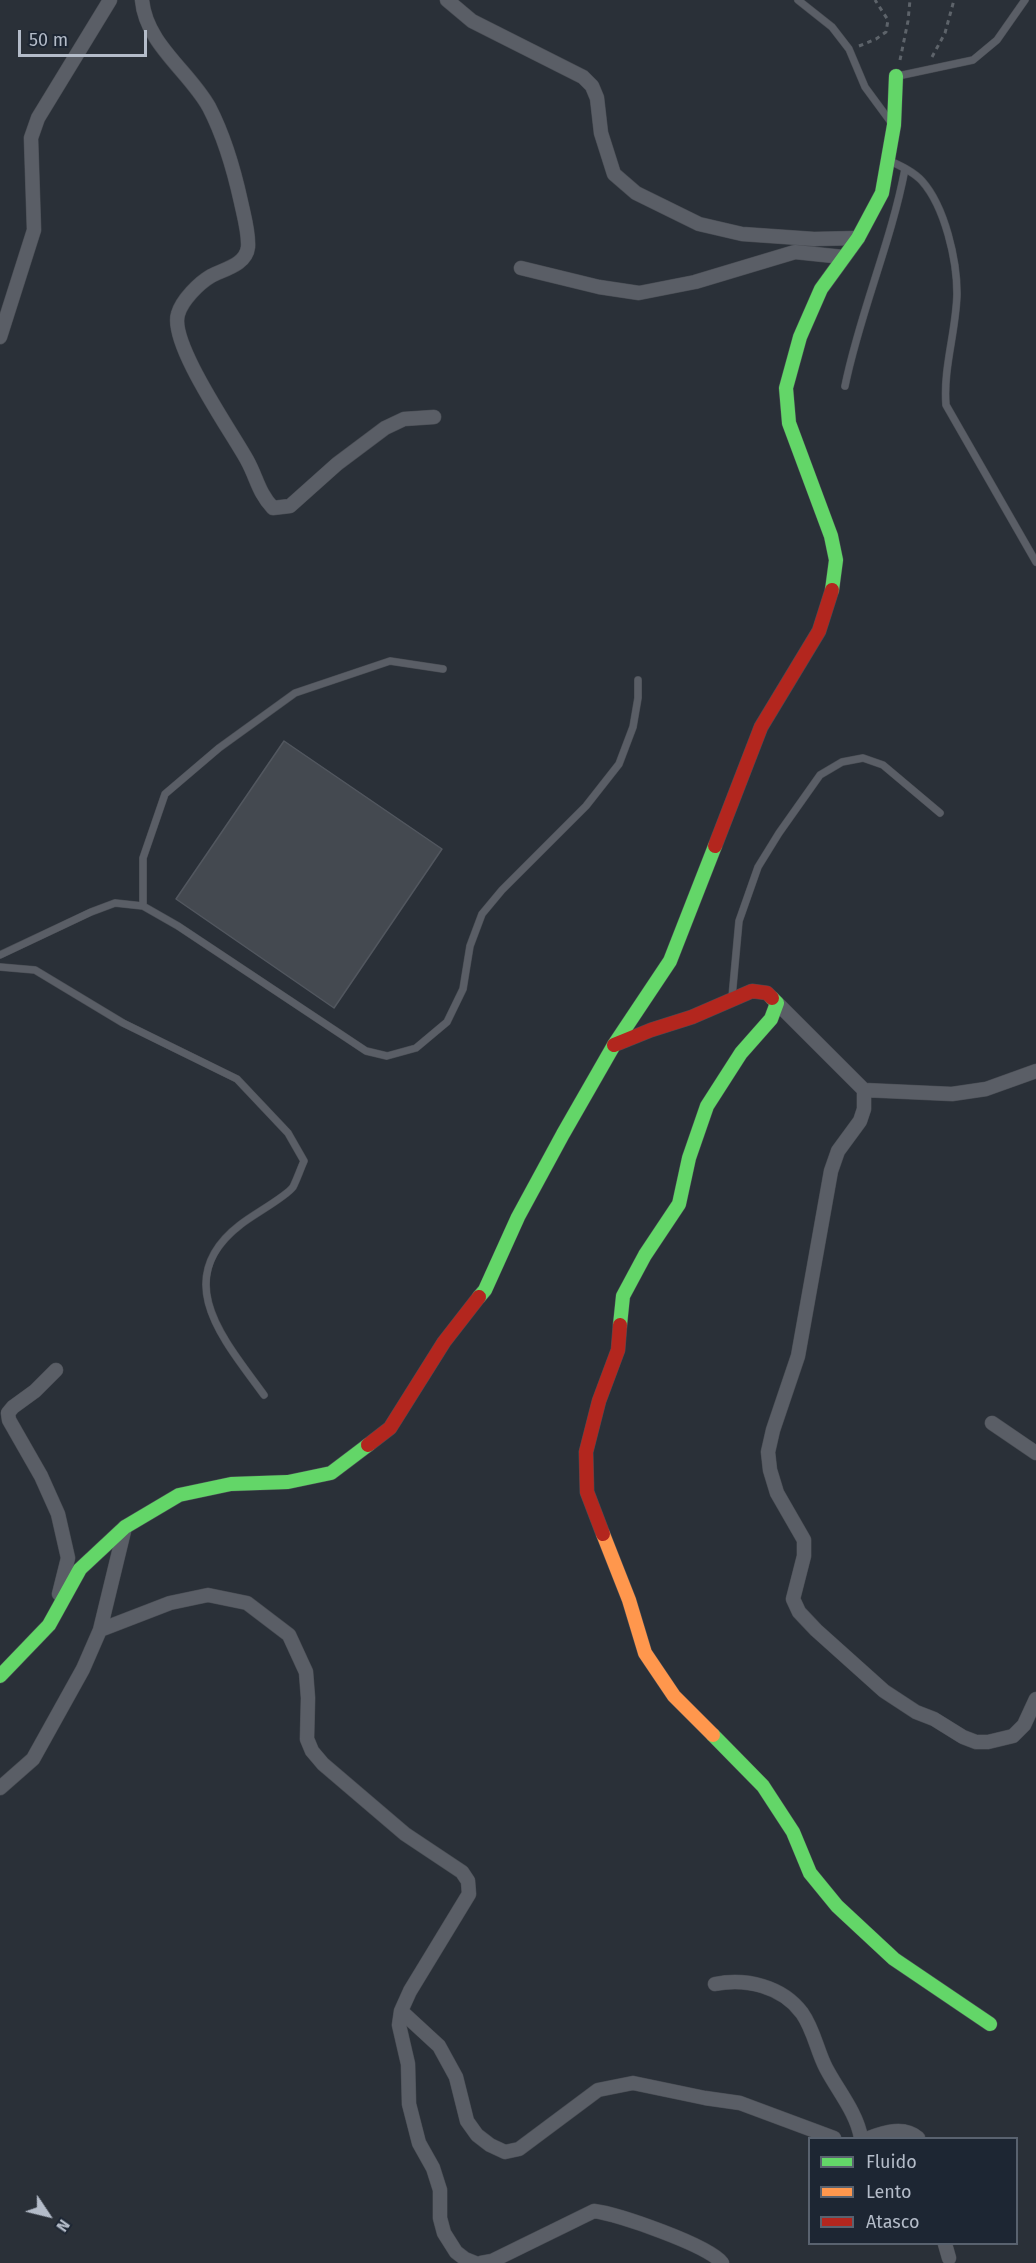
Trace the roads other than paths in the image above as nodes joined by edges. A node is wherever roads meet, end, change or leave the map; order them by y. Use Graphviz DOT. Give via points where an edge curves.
graph roads {
  1 [pos="110,0"];
  2 [pos="142,0"];
  3 [pos="447,0"];
  4 [pos="798,0"];
  5 [pos="1025,0"];
  6 [pos="896,76"];
  7 [pos="894,125"];
  8 [pos="888,160"];
  9 [pos="905,169"];
  10 [pos="858,238"];
  11 [pos="843,257"];
  12 [pos="521,268"];
  13 [pos="0,337"];
  14 [pos="845,386"];
  15 [pos="434,417"];
  16 [pos="1036,562"];
  17 [pos="443,669"];
  18 [pos="638,680"];
  19 [pos="940,813"];
  20 [pos="143,906"];
  21 [pos="0,955"];
  22 [pos="0,967"];
  23 [pos="731,999"];
  24 [pos="777,1003"];
  25 [pos="614,1045"];
  26 [pos="1036,1071"];
  27 [pos="864,1090"];
  28 [pos="56,1370"];
  29 [pos="264,1395"];
  30 [pos="992,1423"];
  31 [pos="1036,1454"];
  32 [pos="125,1527"];
  33 [pos="49,1625"];
  34 [pos="100,1630"];
  35 [pos="0,1676"];
  36 [pos="1036,1699"];
  37 [pos="0,1788"];
  38 [pos="715,1984"];
  39 [pos="401,2011"];
  40 [pos="990,2025"];
  41 [pos="829,2137"];
  42 [pos="861,2137"];
  43 [pos="874,2137"];
  44 [pos="916,2137"];
  45 [pos="945,2245"];
  46 [pos="949,2258"];
  47 [pos="475,2263"];
  48 [pos="481,2263"];
  49 [pos="722,2263"];
  1 -- 13 [label="street" via="38,118 31,138 34,230"];
  2 -- 15 [label="street" via="149,27 208,106 226,147 241,201 246,255 239,263 209,278 184,301 178,315 178,333 264,498 273,508 290,506 385,428 404,419"];
  3 -- 10 [label="street" via="472,21 582,77 592,86 614,174 636,193 699,224 742,234"];
  4 -- 7 [label="lane" via="832,27 849,49 865,87"];
  5 -- 6 [label="lane" via="997,40 973,60"];
  6 -- 7 [label="street"];
  7 -- 8 [label="street"];
  8 -- 9 [label="lane"];
  8 -- 10 [label="street" via="882,193"];
  9 -- 14 [label="lane" via="896,214"];
  9 -- 16 [label="lane" via="921,180 939,208 952,248 957,294 944,385 946,405"];
  10 -- 11 [label="street"];
  11 -- 12 [label="street" via="795,252 695,282 639,292 599,287"];
  11 -- 25 [label="street" via="821,289 800,337 786,388 789,423 831,536 836,560 831,596 819,631 761,727 670,961"];
  17 -- 20 [label="lane" via="390,661 295,693 219,748 165,794 143,858"];
  18 -- 20 [label="lane" via="633,727 619,764 586,806 482,914 470,946 463,989 447,1022 416,1048 387,1056 366,1051"];
  19 -- 23 [label="lane" via="883,765 864,758 842,762 820,775 758,867 739,921"];
  20 -- 21 [label="lane" via="115,903"];
  22 -- 29 [label="lane" via="35,970 123,1023 237,1079 288,1133 304,1161 292,1189 238,1226 211,1256 205,1286 219,1332"];
  23 -- 24 [label="street" via="752,991 767,993"];
  23 -- 25 [label="street"];
  24 -- 27 [label="street"];
  24 -- 40 [label="street" via="771,1019 741,1053 707,1106 689,1158 679,1204 623,1296 618,1350 586,1452 587,1492 645,1653 674,1696 763,1786 793,1832 810,1873 837,1906 894,1959"];
  25 -- 32 [label="street" via="518,1217 485,1290 444,1342 390,1428 331,1473 288,1482 231,1484 179,1495"];
  26 -- 27 [label="street" via="986,1089 952,1094"];
  27 -- 36 [label="street" via="861,1121 838,1151 831,1171 798,1356 768,1452 777,1493 804,1540 793,1599 816,1630 884,1691 963,1737 976,1742 1007,1739 1024,1725"];
  28 -- 33 [label="street" via="8,1413 52,1499 68,1558"];
  30 -- 31 [label="street"];
  32 -- 33 [label="street" via="80,1569"];
  32 -- 34 [label="street"];
  33 -- 35 [label="street"];
  34 -- 37 [label="street" via="33,1759"];
  34 -- 39 [label="street" via="170,1603 208,1595 247,1604 290,1635 306,1672 307,1739 312,1750 323,1764 405,1834 462,1872 468,1881 469,1894 461,1910"];
  38 -- 42 [label="street" via="749,1982 793,2003 812,2031 825,2067 858,2124"];
  39 -- 41 [label="street" via="439,2046 456,2077 467,2121 477,2135 505,2152 519,2149 598,2090 633,2083 740,2103"];
  39 -- 47 [label="street" via="399,2025 408,2064 409,2104 419,2143 440,2190 444,2233 456,2252"];
  43 -- 44 [label="street" via="887,2131 912,2133"];
  45 -- 46 [label="street"];
  48 -- 49 [label="street" via="594,2211 693,2243"];
}
